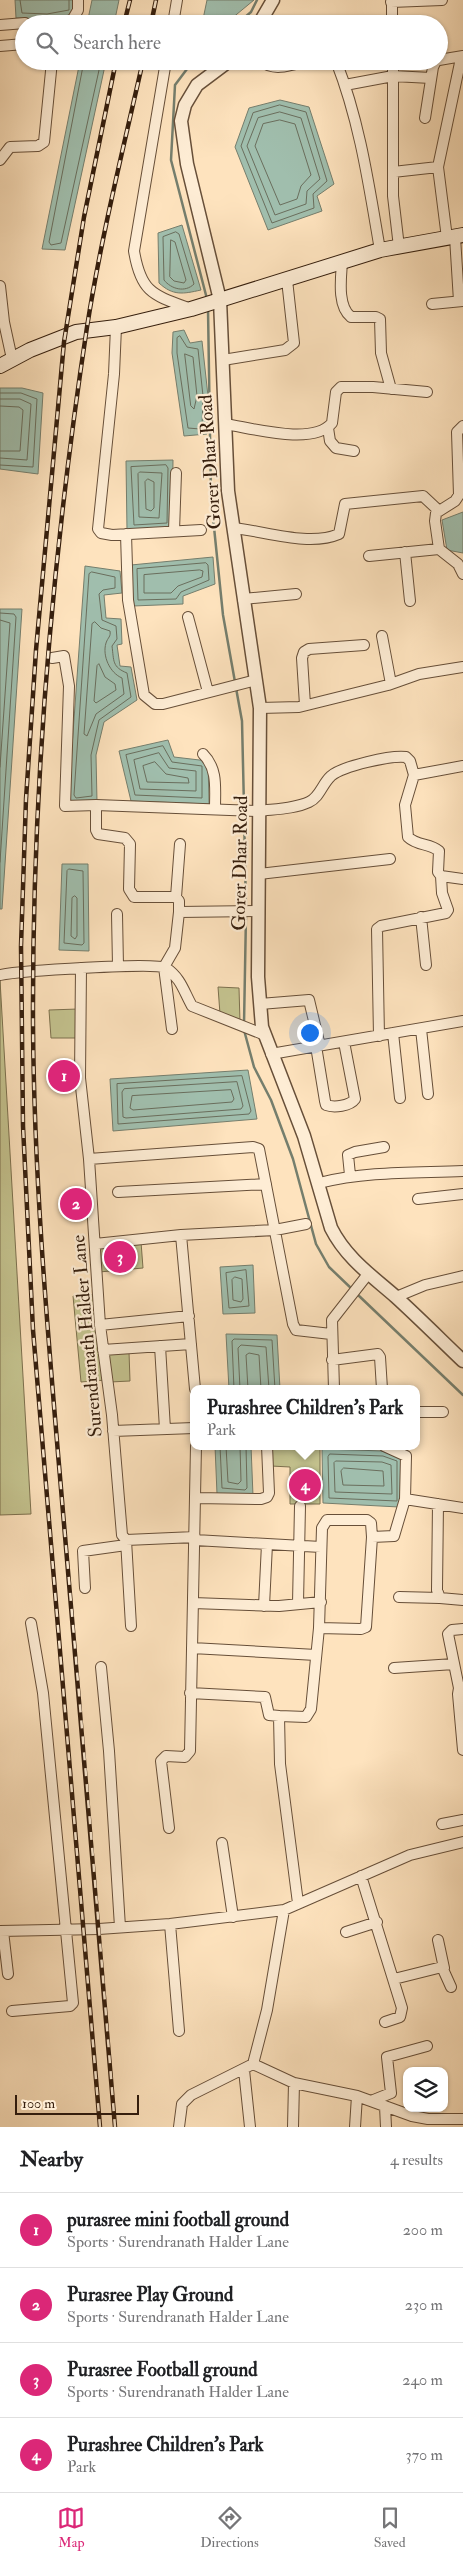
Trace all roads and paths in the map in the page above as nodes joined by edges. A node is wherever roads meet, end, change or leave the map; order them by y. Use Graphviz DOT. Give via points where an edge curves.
graph roads {
  1 [pos="78,0"];
  2 [pos="177,0"];
  3 [pos="273,0"];
  4 [pos="442,0"];
  5 [pos="392,1"];
  6 [pos="75,15"];
  7 [pos="174,15"];
  8 [pos="266,15"];
  9 [pos="392,15"];
  10 [pos="15,24"];
  11 [pos="0,25"];
  12 [pos="15,45"];
  13 [pos="0,46"];
  14 [pos="462,57"];
  15 [pos="448,59"];
  16 [pos="51,70"];
  17 [pos="164,70"];
  18 [pos="217,70"];
  19 [pos="339,70"];
  20 [pos="393,70"];
  21 [pos="435,70"];
  22 [pos="393,76"];
  23 [pos="432,78"];
  24 [pos="345,85"];
  25 [pos="425,118"];
  26 [pos="0,160"];
  27 [pos="438,167"];
  28 [pos="394,172"];
  29 [pos="455,237"];
  30 [pos="399,247"];
  31 [pos="380,250"];
  32 [pos="342,262"];
  33 [pos="287,280"];
  34 [pos="0,286"];
  35 [pos="1,297"];
  36 [pos="461,301"];
  37 [pos="207,304"];
  38 [pos="432,304"];
  39 [pos="116,327"];
  40 [pos="12,359"];
  41 [pos="223,360"];
  42 [pos="0,366"];
  43 [pos="392,389"];
  44 [pos="427,392"];
  45 [pos="225,424"];
  46 [pos="463,426"];
  47 [pos="328,428"];
  48 [pos="354,451"];
  49 [pos="176,473"];
  50 [pos="439,511"];
  51 [pos="233,528"];
  52 [pos="200,530"];
  53 [pos="174,531"];
  54 [pos="126,534"];
  55 [pos="440,549"];
  56 [pos="405,552"];
  57 [pos="369,556"];
  58 [pos="463,574"];
  59 [pos="296,594"];
  60 [pos="243,599"];
  61 [pos="410,601"];
  62 [pos="188,617"];
  63 [pos="382,636"];
  64 [pos="364,645"];
  65 [pos="52,658"];
  66 [pos="463,667"];
  67 [pos="256,680"];
  68 [pos="391,684"];
  69 [pos="208,692"];
  70 [pos="305,705"];
  71 [pos="260,708"];
  72 [pos="203,754"];
  73 [pos="463,766"];
  74 [pos="414,775"];
  75 [pos="96,805"];
  76 [pos="215,808"];
  77 [pos="249,810"];
  78 [pos="180,844"];
  79 [pos="390,859"];
  80 [pos="259,874"];
  81 [pos="441,876"];
  82 [pos="463,879"];
  83 [pos="176,897"];
  84 [pos="250,911"];
  85 [pos="179,912"];
  86 [pos="117,914"];
  87 [pos="421,917"];
  88 [pos="426,965"];
  89 [pos="118,966"];
  90 [pos="164,967"];
  91 [pos="81,968"];
  92 [pos="0,975"];
  93 [pos="260,1004"];
  94 [pos="463,1022"];
  95 [pos="172,1029"];
  96 [pos="421,1029"];
  97 [pos="260,1033"];
  98 [pos="393,1033"];
  99 [pos="379,1036"];
  100 [pos="344,1042"];
  101 [pos="318,1046"];
  102 [pos="271,1054"];
  103 [pos="428,1094"];
  104 [pos="400,1098"];
  105 [pos="384,1148"];
  106 [pos="89,1159"];
  107 [pos="463,1171"];
  108 [pos="350,1176"];
  109 [pos="319,1183"];
  110 [pos="266,1184"];
  111 [pos="118,1192"];
  112 [pos="463,1194"];
  113 [pos="418,1199"];
  114 [pos="306,1224"];
  115 [pos="275,1230"];
  116 [pos="181,1235"];
  117 [pos="95,1244"];
  118 [pos="368,1274"];
  119 [pos="463,1276"];
  120 [pos="396,1298"];
  121 [pos="189,1316"];
  122 [pos="100,1325"];
  123 [pos="331,1334"];
  124 [pos="191,1344"];
  125 [pos="160,1346"];
  126 [pos="103,1350"];
  127 [pos="332,1360"];
  128 [pos="463,1361"];
  129 [pos="195,1385"];
  130 [pos="334,1385"];
  131 [pos="382,1385"];
  132 [pos="420,1412"];
  133 [pos="443,1412"];
  134 [pos="190,1428"];
  135 [pos="165,1429"];
  136 [pos="113,1431"];
  137 [pos="196,1450"];
  138 [pos="267,1450"];
  139 [pos="393,1450"];
  140 [pos="196,1498"];
  141 [pos="405,1499"];
  142 [pos="438,1504"];
  143 [pos="300,1506"];
  144 [pos="463,1508"];
  145 [pos="372,1537"];
  146 [pos="195,1539"];
  147 [pos="126,1542"];
  148 [pos="267,1544"];
  149 [pos="300,1546"];
  150 [pos="321,1547"];
  151 [pos="85,1588"];
  152 [pos="399,1596"];
  153 [pos="440,1598"];
  154 [pos="463,1600"];
  155 [pos="321,1602"];
  156 [pos="193,1603"];
  157 [pos="298,1603"];
  158 [pos="264,1606"];
  159 [pos="31,1623"];
  160 [pos="131,1626"];
  161 [pos="320,1628"];
  162 [pos="463,1629"];
  163 [pos="192,1648"];
  164 [pos="316,1655"];
  165 [pos="454,1664"];
  166 [pos="101,1667"];
  167 [pos="394,1668"];
  168 [pos="461,1687"];
  169 [pos="190,1693"];
  170 [pos="280,1716"];
  171 [pos="461,1721"];
  172 [pos="463,1750"];
  173 [pos="463,1820"];
  174 [pos="442,1824"];
  175 [pos="169,1828"];
  176 [pos="463,1842"];
  177 [pos="222,1843"];
  178 [pos="361,1876"];
  179 [pos="298,1903"];
  180 [pos="284,1910"];
  181 [pos="233,1917"];
  182 [pos="377,1922"];
  183 [pos="170,1924"];
  184 [pos="120,1927"];
  185 [pos="65,1930"];
  186 [pos="2,1931"];
  187 [pos="346,1932"];
  188 [pos="438,1940"];
  189 [pos="444,1968"];
  190 [pos="8,1974"];
  191 [pos="394,1979"];
  192 [pos="451,1987"];
  193 [pos="12,2011"];
  194 [pos="385,2022"];
  195 [pos="179,2031"];
  196 [pos="426,2046"];
  197 [pos="248,2067"];
  198 [pos="294,2083"];
  199 [pos="357,2096"];
  200 [pos="372,2101"];
  201 [pos="385,2106"];
  202 [pos="463,2119"];
  203 [pos="443,2123"];
  204 [pos="179,2127"];
  205 [pos="250,2127"];
  206 [pos="293,2127"];
  207 [pos="355,2127"];
  208 [pos="386,2127"];
  1 -- 6 [label="street"];
  2 -- 7 [label="street"];
  3 -- 8 [label="street"];
  4 -- 5 [label="street"];
  5 -- 9 [label="street"];
  10 -- 11 [label="street"];
  12 -- 13 [label="street"];
  14 -- 15 [label="street"];
  14 -- 27 [label="street"];
  16 -- 26 [label="street" via="44,142 38,146 10,147"];
  17 -- 37 [label="street" via="134,251 138,274 146,287 160,298"];
  18 -- 37 [label="street, Gorer Dhar Road" via="197,85 185,105 181,121"];
  19 -- 24 [label="street"];
  20 -- 22 [label="street"];
  21 -- 23 [label="street"];
  22 -- 23 [label="street"];
  22 -- 24 [label="street"];
  22 -- 28 [label="street"];
  23 -- 25 [label="street"];
  24 -- 31 [label="street" via="363,151"];
  27 -- 28 [label="street"];
  27 -- 29 [label="street"];
  28 -- 30 [label="street"];
  29 -- 30 [label="main road"];
  29 -- 36 [label="street"];
  30 -- 31 [label="main road"];
  31 -- 32 [label="main road"];
  32 -- 33 [label="main road"];
  32 -- 43 [label="street" via="342,294 348,315 380,319 381,353"];
  33 -- 37 [label="main road"];
  33 -- 41 [label="street" via="294,338 292,346 271,353"];
  34 -- 35 [label="street"];
  35 -- 40 [label="street"];
  36 -- 38 [label="street"];
  37 -- 39 [label="main road"];
  37 -- 41 [label="street, Gorer Dhar Road"];
  39 -- 40 [label="main road" via="76,332"];
  39 -- 54 [label="street" via="98,529 106,534"];
  40 -- 42 [label="main road"];
  41 -- 45 [label="street, Gorer Dhar Road"];
  43 -- 44 [label="street"];
  43 -- 47 [label="street" via="338,389"];
  45 -- 47 [label="street" via="291,434 311,434"];
  45 -- 51 [label="street, Gorer Dhar Road"];
  46 -- 50 [label="street" via="457,432 459,495 456,501"];
  47 -- 48 [label="street" via="330,440 336,448"];
  49 -- 53 [label="street"];
  50 -- 51 [label="street" via="424,496 345,504 339,534 317,538 280,537"];
  50 -- 55 [label="street" via="435,521"];
  51 -- 60 [label="street, Gorer Dhar Road"];
  52 -- 53 [label="street"];
  53 -- 54 [label="street"];
  54 -- 69 [label="street" via="127,593 144,695 155,704"];
  55 -- 56 [label="street"];
  55 -- 58 [label="street" via="458,564"];
  56 -- 57 [label="street"];
  56 -- 61 [label="street"];
  59 -- 60 [label="street"];
  60 -- 67 [label="street, Gorer Dhar Road"];
  62 -- 69 [label="street"];
  63 -- 68 [label="street"];
  64 -- 70 [label="street" via="304,652"];
  65 -- 75 [label="street" via="64,656 70,686 64,802 68,807"];
  66 -- 68 [label="street" via="419,674"];
  67 -- 69 [label="street"];
  67 -- 71 [label="street, Gorer Dhar Road"];
  68 -- 70 [label="street"];
  70 -- 71 [label="street"];
  71 -- 77 [label="street, Gorer Dhar Road"];
  72 -- 76 [label="street" via="211,763 215,778"];
  73 -- 74 [label="street"];
  74 -- 77 [label="street" via="406,757 381,759 334,774 310,801"];
  74 -- 81 [label="street" via="404,805 406,832 414,843 435,847"];
  75 -- 76 [label="street"];
  75 -- 83 [label="street" via="98,834 125,838 130,844 130,894 134,897"];
  76 -- 77 [label="street"];
  77 -- 80 [label="street, Gorer Dhar Road"];
  78 -- 83 [label="street"];
  79 -- 80 [label="street"];
  80 -- 84 [label="street, Gorer Dhar Road"];
  81 -- 82 [label="street"];
  81 -- 87 [label="street" via="448,910"];
  83 -- 85 [label="street"];
  84 -- 85 [label="street"];
  84 -- 93 [label="street, Gorer Dhar Road"];
  85 -- 90 [label="street" via="175,948"];
  86 -- 89 [label="street"];
  87 -- 88 [label="street"];
  87 -- 99 [label="street" via="382,926 376,933"];
  89 -- 90 [label="street"];
  89 -- 91 [label="street"];
  90 -- 95 [label="street"];
  90 -- 97 [label="street" via="185,989 192,1006"];
  91 -- 92 [label="street"];
  91 -- 106 [label="street, Surendranath Halder Lane" via="80,1078"];
  93 -- 97 [label="street, Gorer Dhar Road"];
  93 -- 101 [label="street" via="309,1000"];
  94 -- 96 [label="street"];
  96 -- 98 [label="street"];
  96 -- 103 [label="street"];
  97 -- 102 [label="street, Gorer Dhar Road"];
  98 -- 99 [label="street"];
  98 -- 104 [label="street"];
  99 -- 100 [label="street"];
  100 -- 101 [label="street"];
  100 -- 101 [label="street" via="355,1098 351,1103 333,1107 324,1102"];
  101 -- 102 [label="street"];
  102 -- 109 [label="street, Gorer Dhar Road"];
  105 -- 108 [label="street" via="348,1155"];
  106 -- 110 [label="street" via="253,1147 259,1149"];
  106 -- 117 [label="street, Surendranath Halder Lane"];
  107 -- 108 [label="street"];
  108 -- 109 [label="street"];
  109 -- 118 [label="street, Gorer Dhar Road" via="337,1240"];
  110 -- 111 [label="street"];
  110 -- 115 [label="street"];
  112 -- 113 [label="street"];
  114 -- 115 [label="street"];
  115 -- 116 [label="street"];
  115 -- 123 [label="street" via="296,1330"];
  116 -- 117 [label="street"];
  116 -- 121 [label="street"];
  117 -- 122 [label="street, Surendranath Halder Lane"];
  118 -- 120 [label="street, Gorer Dhar Road"];
  118 -- 123 [label="street" via="332,1320"];
  119 -- 120 [label="street" via="425,1285"];
  120 -- 128 [label="street, Gorer Dhar Road"];
  121 -- 122 [label="street"];
  121 -- 124 [label="street"];
  122 -- 126 [label="street, Surendranath Halder Lane"];
  123 -- 127 [label="street"];
  124 -- 125 [label="street"];
  124 -- 129 [label="street"];
  125 -- 126 [label="street"];
  125 -- 135 [label="street"];
  126 -- 136 [label="street, Surendranath Halder Lane"];
  127 -- 130 [label="street"];
  127 -- 131 [label="street" via="378,1354"];
  132 -- 133 [label="street"];
  134 -- 135 [label="street"];
  135 -- 136 [label="street"];
  136 -- 147 [label="street, Surendranath Halder Lane" via="122,1535"];
  137 -- 140 [label="street"];
  138 -- 140 [label="street" via="267,1497"];
  139 -- 141 [label="street" via="406,1456"];
  140 -- 146 [label="street"];
  141 -- 142 [label="street"];
  141 -- 145 [label="street" via="394,1536"];
  142 -- 144 [label="street"];
  142 -- 153 [label="street" via="437,1590"];
  143 -- 149 [label="street"];
  145 -- 150 [label="street" via="371,1523 367,1520 327,1520 322,1528"];
  145 -- 161 [label="street" via="366,1627"];
  146 -- 147 [label="street"];
  146 -- 148 [label="street"];
  146 -- 156 [label="street"];
  147 -- 151 [label="street" via="83,1551"];
  147 -- 160 [label="street, Surendranath Halder Lane"];
  148 -- 149 [label="street"];
  148 -- 158 [label="street"];
  149 -- 150 [label="street"];
  149 -- 157 [label="street"];
  150 -- 155 [label="street"];
  152 -- 153 [label="street"];
  153 -- 154 [label="street"];
  155 -- 157 [label="street"];
  155 -- 161 [label="street"];
  156 -- 158 [label="street"];
  156 -- 163 [label="street"];
  157 -- 158 [label="street"];
  159 -- 185 [label="street" via="43,1693"];
  161 -- 164 [label="street"];
  162 -- 165 [label="street" via="452,1630 448,1634"];
  163 -- 164 [label="street"];
  163 -- 169 [label="street"];
  164 -- 170 [label="street" via="309,1714 306,1717"];
  165 -- 167 [label="street"];
  165 -- 168 [label="street"];
  166 -- 184 [label="street"];
  168 -- 171 [label="street"];
  169 -- 170 [label="street" via="265,1697 269,1715"];
  169 -- 175 [label="street" via="190,1752 185,1757 166,1756 161,1761"];
  170 -- 179 [label="street" via="280,1764"];
  171 -- 172 [label="street"];
  173 -- 174 [label="street"];
  176 -- 178 [label="street" via="410,1855"];
  177 -- 181 [label="street"];
  178 -- 179 [label="street"];
  178 -- 182 [label="street"];
  179 -- 180 [label="street"];
  180 -- 181 [label="street"];
  180 -- 197 [label="street" via="267,2010"];
  181 -- 183 [label="street"];
  182 -- 187 [label="street"];
  182 -- 191 [label="street"];
  183 -- 184 [label="street"];
  183 -- 195 [label="street"];
  184 -- 185 [label="street"];
  185 -- 186 [label="street"];
  185 -- 193 [label="street" via="73,2004"];
  186 -- 190 [label="street"];
  188 -- 189 [label="street"];
  189 -- 191 [label="street"];
  189 -- 192 [label="street"];
  191 -- 194 [label="street" via="402,2014"];
  196 -- 200 [label="street" via="387,2057 391,2093"];
  197 -- 198 [label="street"];
  197 -- 204 [label="street" via="191,2095 182,2104"];
  197 -- 205 [label="street"];
  198 -- 199 [label="street"];
  198 -- 206 [label="street"];
  199 -- 200 [label="street"];
  199 -- 207 [label="street"];
  200 -- 201 [label="street"];
  201 -- 203 [label="street"];
  201 -- 208 [label="street"];
  202 -- 203 [label="street"];
}
